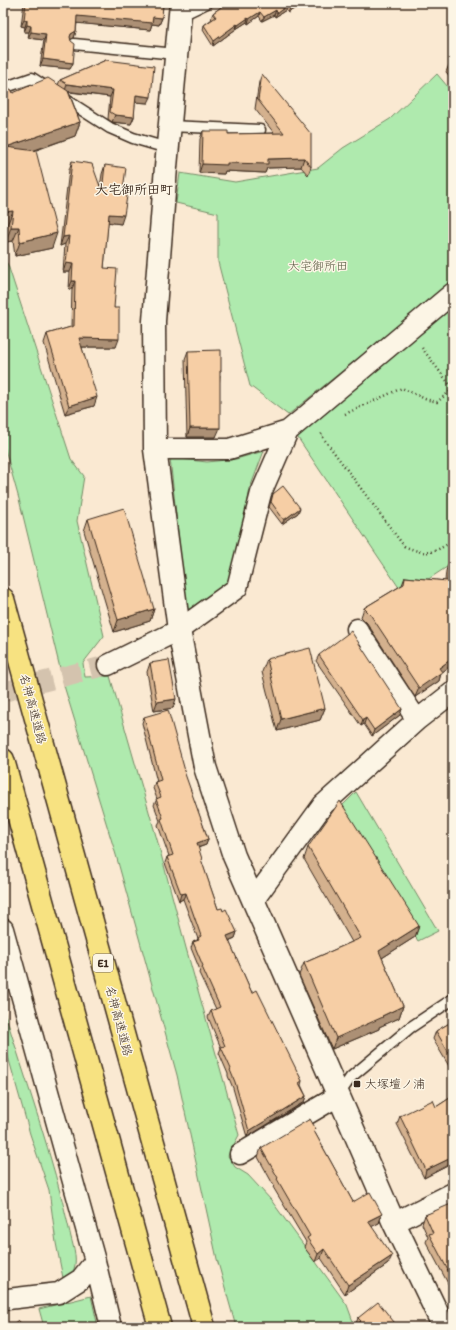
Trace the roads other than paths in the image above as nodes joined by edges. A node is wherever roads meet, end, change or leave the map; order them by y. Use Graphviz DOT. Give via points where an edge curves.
graph roads {
  1 [pos="207,3"];
  2 [pos="180,10"];
  3 [pos="74,44"];
  4 [pos="176,54"];
  5 [pos="3,88"];
  6 [pos="169,126"];
  7 [pos="260,130"];
  8 [pos="167,148"];
  9 [pos="453,293"];
  10 [pos="288,431"];
  11 [pos="155,449"];
  12 [pos="3,599"];
  13 [pos="357,629"];
  14 [pos="179,630"];
  15 [pos="108,665"];
  16 [pos="453,692"];
  17 [pos="417,720"];
  18 [pos="3,760"];
  19 [pos="253,901"];
  20 [pos="3,928"];
  21 [pos="453,999"];
  22 [pos="338,1096"];
  23 [pos="240,1154"];
  24 [pos="453,1192"];
  25 [pos="394,1223"];
  26 [pos="95,1261"];
  27 [pos="3,1299"];
  28 [pos="111,1327"];
  29 [pos="160,1327"];
  30 [pos="204,1327"];
  31 [pos="444,1327"];
  1 -- 2 [label="lane"];
  2 -- 4 [label="street"];
  3 -- 4 [label="lane"];
  4 -- 6 [label="street"];
  5 -- 8 [label="lane" via="32,78 110,128"];
  6 -- 7 [label="lane"];
  6 -- 8 [label="street"];
  8 -- 11 [label="street" via="154,321"];
  9 -- 10 [label="street"];
  10 -- 11 [label="street" via="229,448"];
  10 -- 14 [label="street" via="261,493 237,588"];
  11 -- 14 [label="street"];
  12 -- 30 [label="highway, 名神高速道路 / E1"];
  13 -- 17 [label="street"];
  14 -- 15 [label="street"];
  14 -- 19 [label="street" via="205,767 234,856"];
  16 -- 17 [label="street"];
  17 -- 19 [label="street" via="323,805"];
  18 -- 29 [label="highway"];
  19 -- 22 [label="street"];
  20 -- 26 [label="street"];
  21 -- 22 [label="lane" via="411,1027 351,1077"];
  22 -- 23 [label="street"];
  22 -- 25 [label="street"];
  24 -- 25 [label="street"];
  25 -- 31 [label="street"];
  26 -- 27 [label="street" via="81,1279 59,1293"];
  26 -- 28 [label="street"];
}
